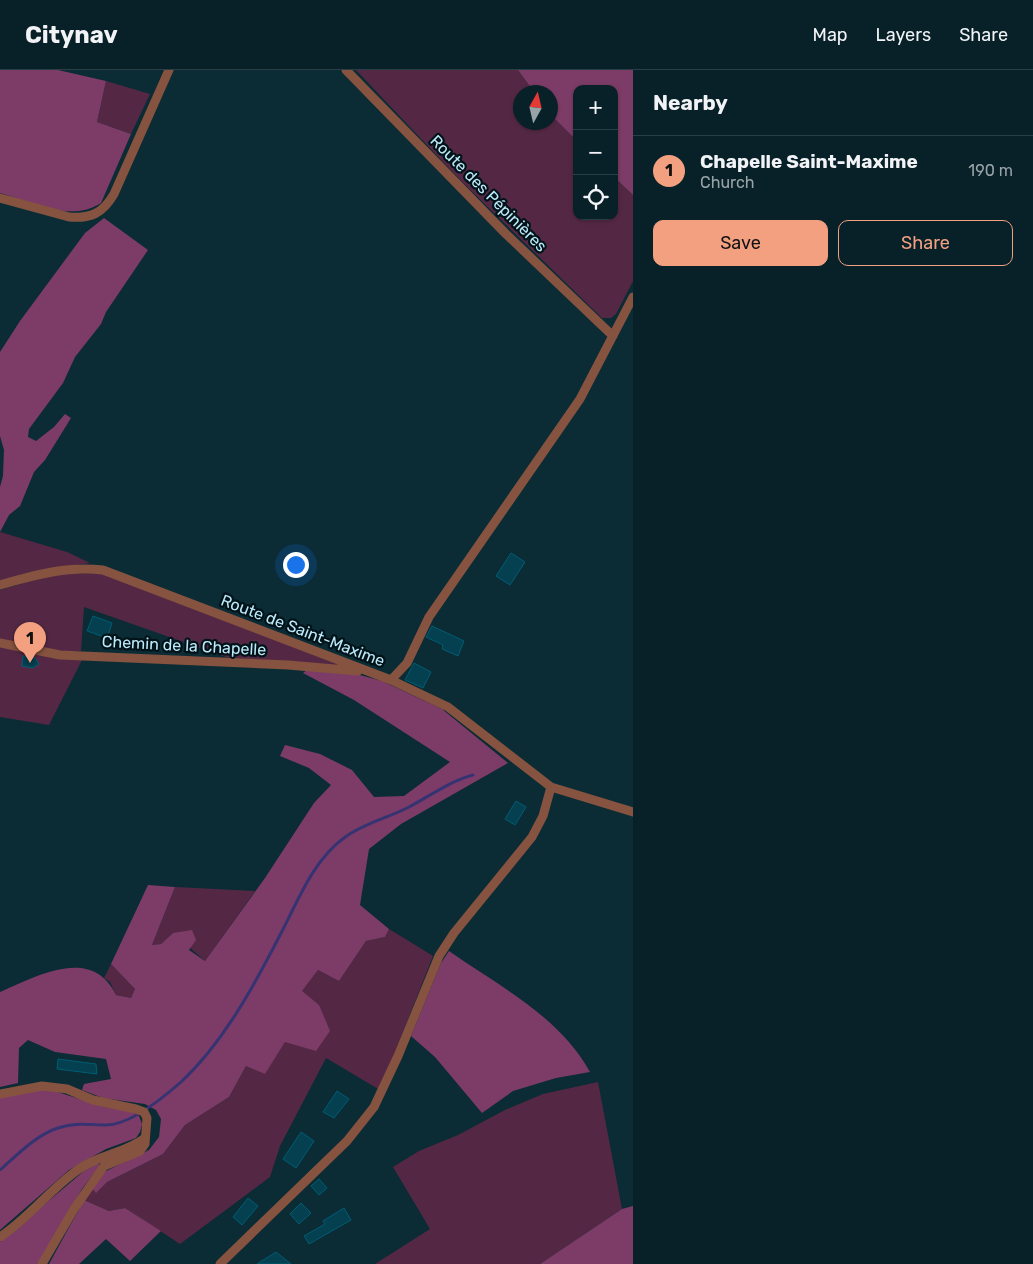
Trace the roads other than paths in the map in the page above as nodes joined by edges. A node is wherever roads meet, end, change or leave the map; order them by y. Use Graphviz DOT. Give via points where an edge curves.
graph roads {
  1 [pos="169,70"];
  2 [pos="346,70"];
  3 [pos="0,198"];
  4 [pos="633,297"];
  5 [pos="613,336"];
  6 [pos="0,585"];
  7 [pos="0,643"];
  8 [pos="368,672"];
  9 [pos="390,680"];
  10 [pos="551,787"];
  11 [pos="633,812"];
  12 [pos="0,1094"];
  13 [pos="145,1138"];
  14 [pos="0,1237"];
  15 [pos="42,1264"];
  16 [pos="220,1264"];
  1 -- 3 [label="street" via="114,194 97,214 81,218"];
  2 -- 5 [label="street, Route des Pépinières" via="506,234"];
  4 -- 5 [label="street, Route de Saint-Maxime"];
  5 -- 9 [label="street, Route de Saint-Maxime" via="580,399 429,617 407,663"];
  6 -- 8 [label="street, Route de Saint-Maxime" via="46,572 88,568 103,570"];
  7 -- 8 [label="street, Chemin de la Chapelle" via="60,655 288,665"];
  8 -- 9 [label="street, Route de Saint-Maxime"];
  9 -- 10 [label="street" via="448,707"];
  10 -- 11 [label="street"];
  10 -- 16 [label="street" via="543,816 532,837 439,956 374,1107 347,1141"];
  12 -- 13 [label="street" via="50,1086 140,1110 148,1123"];
  13 -- 14 [label="street" via="78,1170"];
  13 -- 15 [label="street" via="140,1151 104,1166 95,1176"];
}
